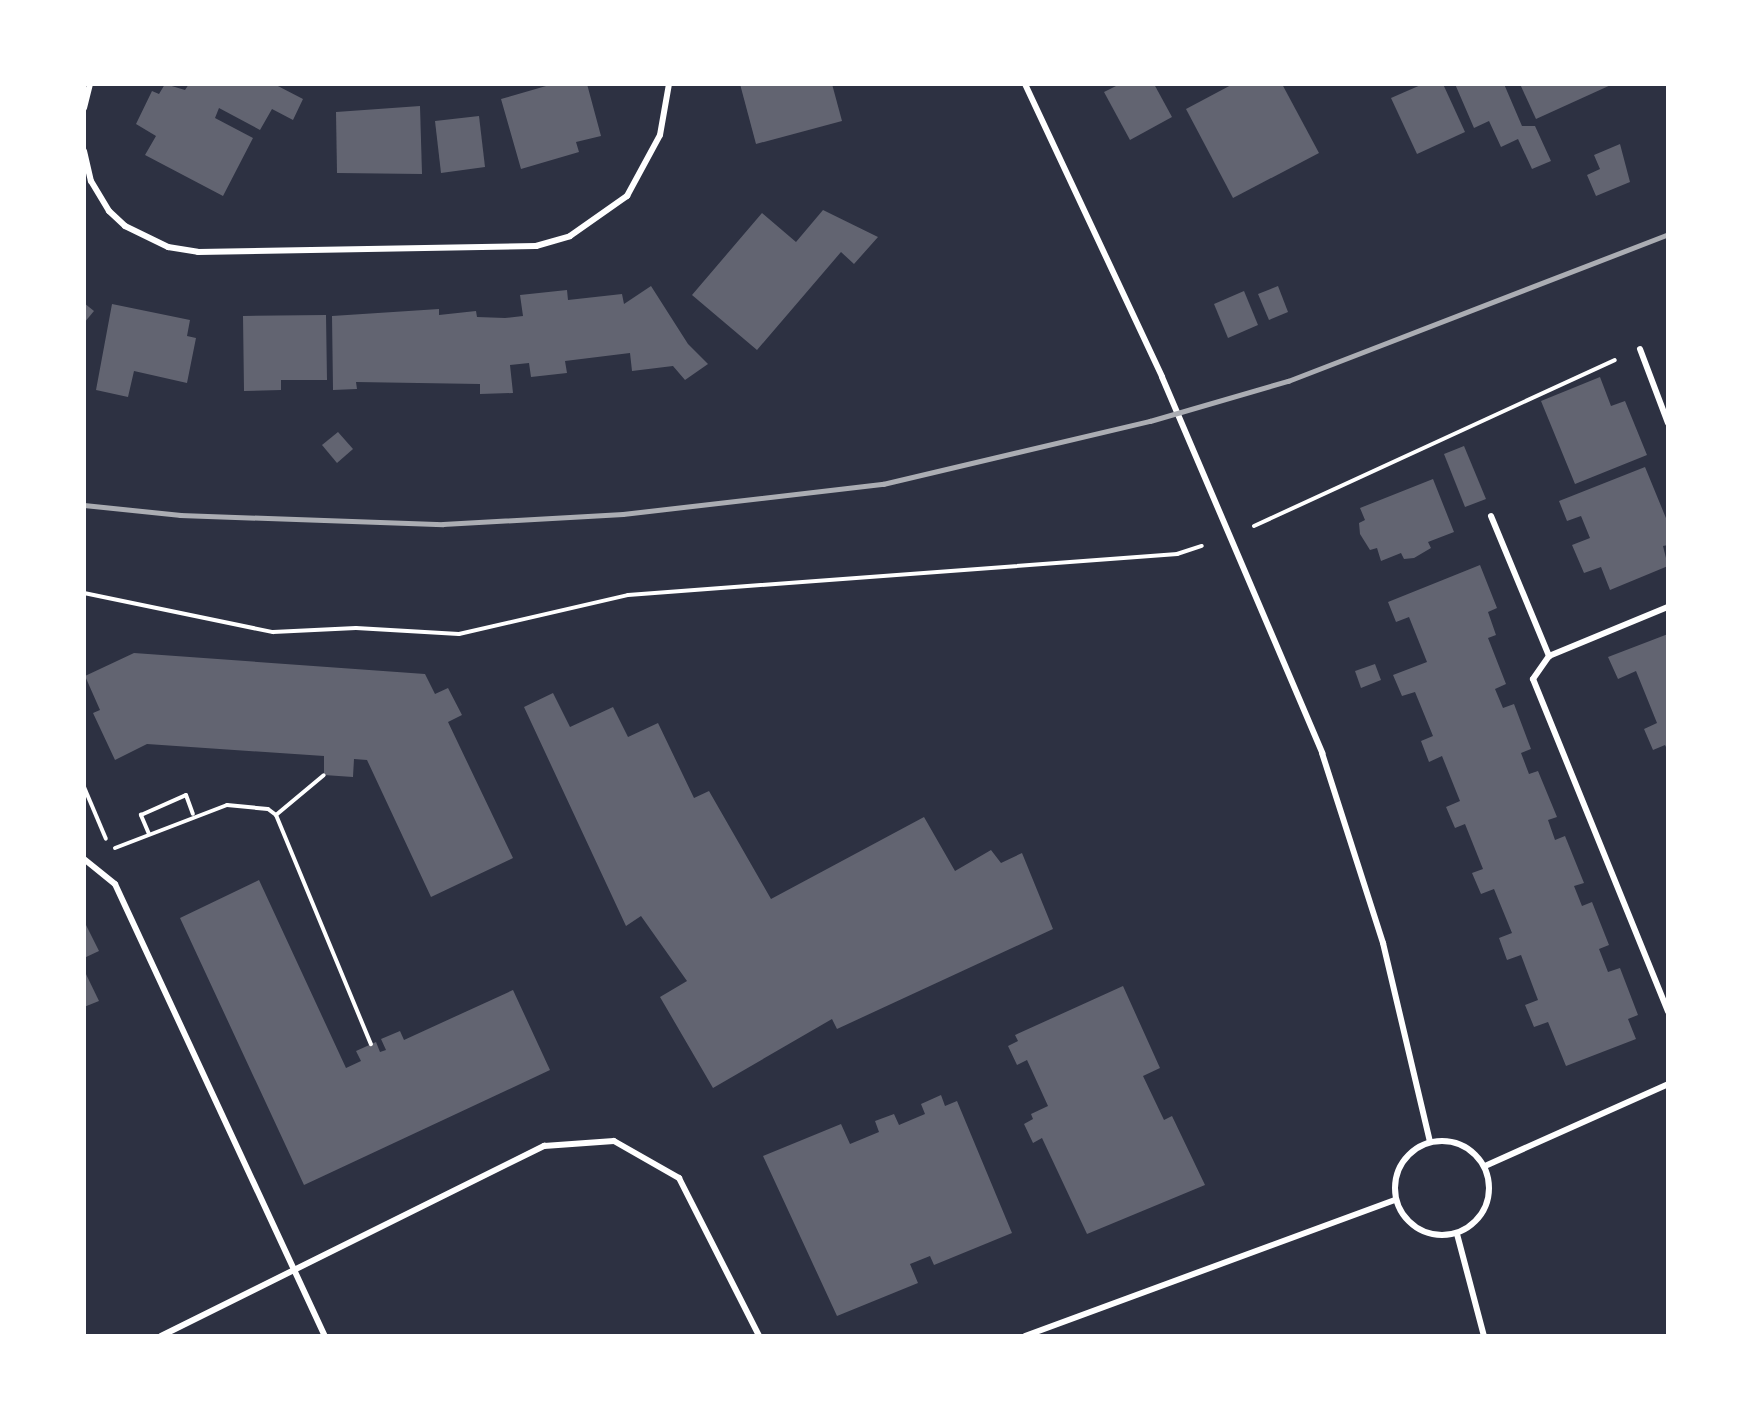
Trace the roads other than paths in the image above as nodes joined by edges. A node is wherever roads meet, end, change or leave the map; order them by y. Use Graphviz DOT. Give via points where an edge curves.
graph roads {
  1 [pos="90,84"];
  2 [pos="669,84"];
  3 [pos="1025,84"];
  4 [pos="84,108"];
  5 [pos="84,151"];
  6 [pos="1640,349"];
  7 [pos="1668,423"];
  8 [pos="1491,516"];
  9 [pos="1668,607"];
  10 [pos="1549,656"];
  11 [pos="84,859"];
  12 [pos="1668,1012"];
  13 [pos="1668,1084"];
  14 [pos="1430,1142"];
  15 [pos="1485,1166"];
  16 [pos="1395,1200"];
  17 [pos="1457,1234"];
  18 [pos="296,1273"];
  19 [pos="161,1336"];
  20 [pos="326,1336"];
  21 [pos="759,1336"];
  22 [pos="1025,1336"];
  23 [pos="1484,1336"];
  1 -- 4 [label="street"];
  2 -- 5 [label="street" via="660,135 627,196 570,236 536,246 198,252 168,247 125,226 109,211 91,181"];
  3 -- 14 [label="street" via="1162,377 1322,753 1357,856"];
  6 -- 7 [label="street"];
  8 -- 10 [label="street"];
  9 -- 10 [label="street"];
  10 -- 12 [label="street" via="1533,679"];
  11 -- 18 [label="street" via="115,884"];
  13 -- 15 [label="street"];
  14 -- 15 [label="street" via="1465,1147"];
  14 -- 16 [label="street" via="1401,1162"];
  15 -- 17 [label="street" via="1489,1192 1484,1210"];
  16 -- 17 [label="street" via="1420,1230"];
  16 -- 22 [label="street"];
  17 -- 23 [label="street"];
  18 -- 19 [label="street"];
  18 -- 20 [label="street"];
  18 -- 21 [label="street" via="544,1146 614,1141 679,1178"];
}
